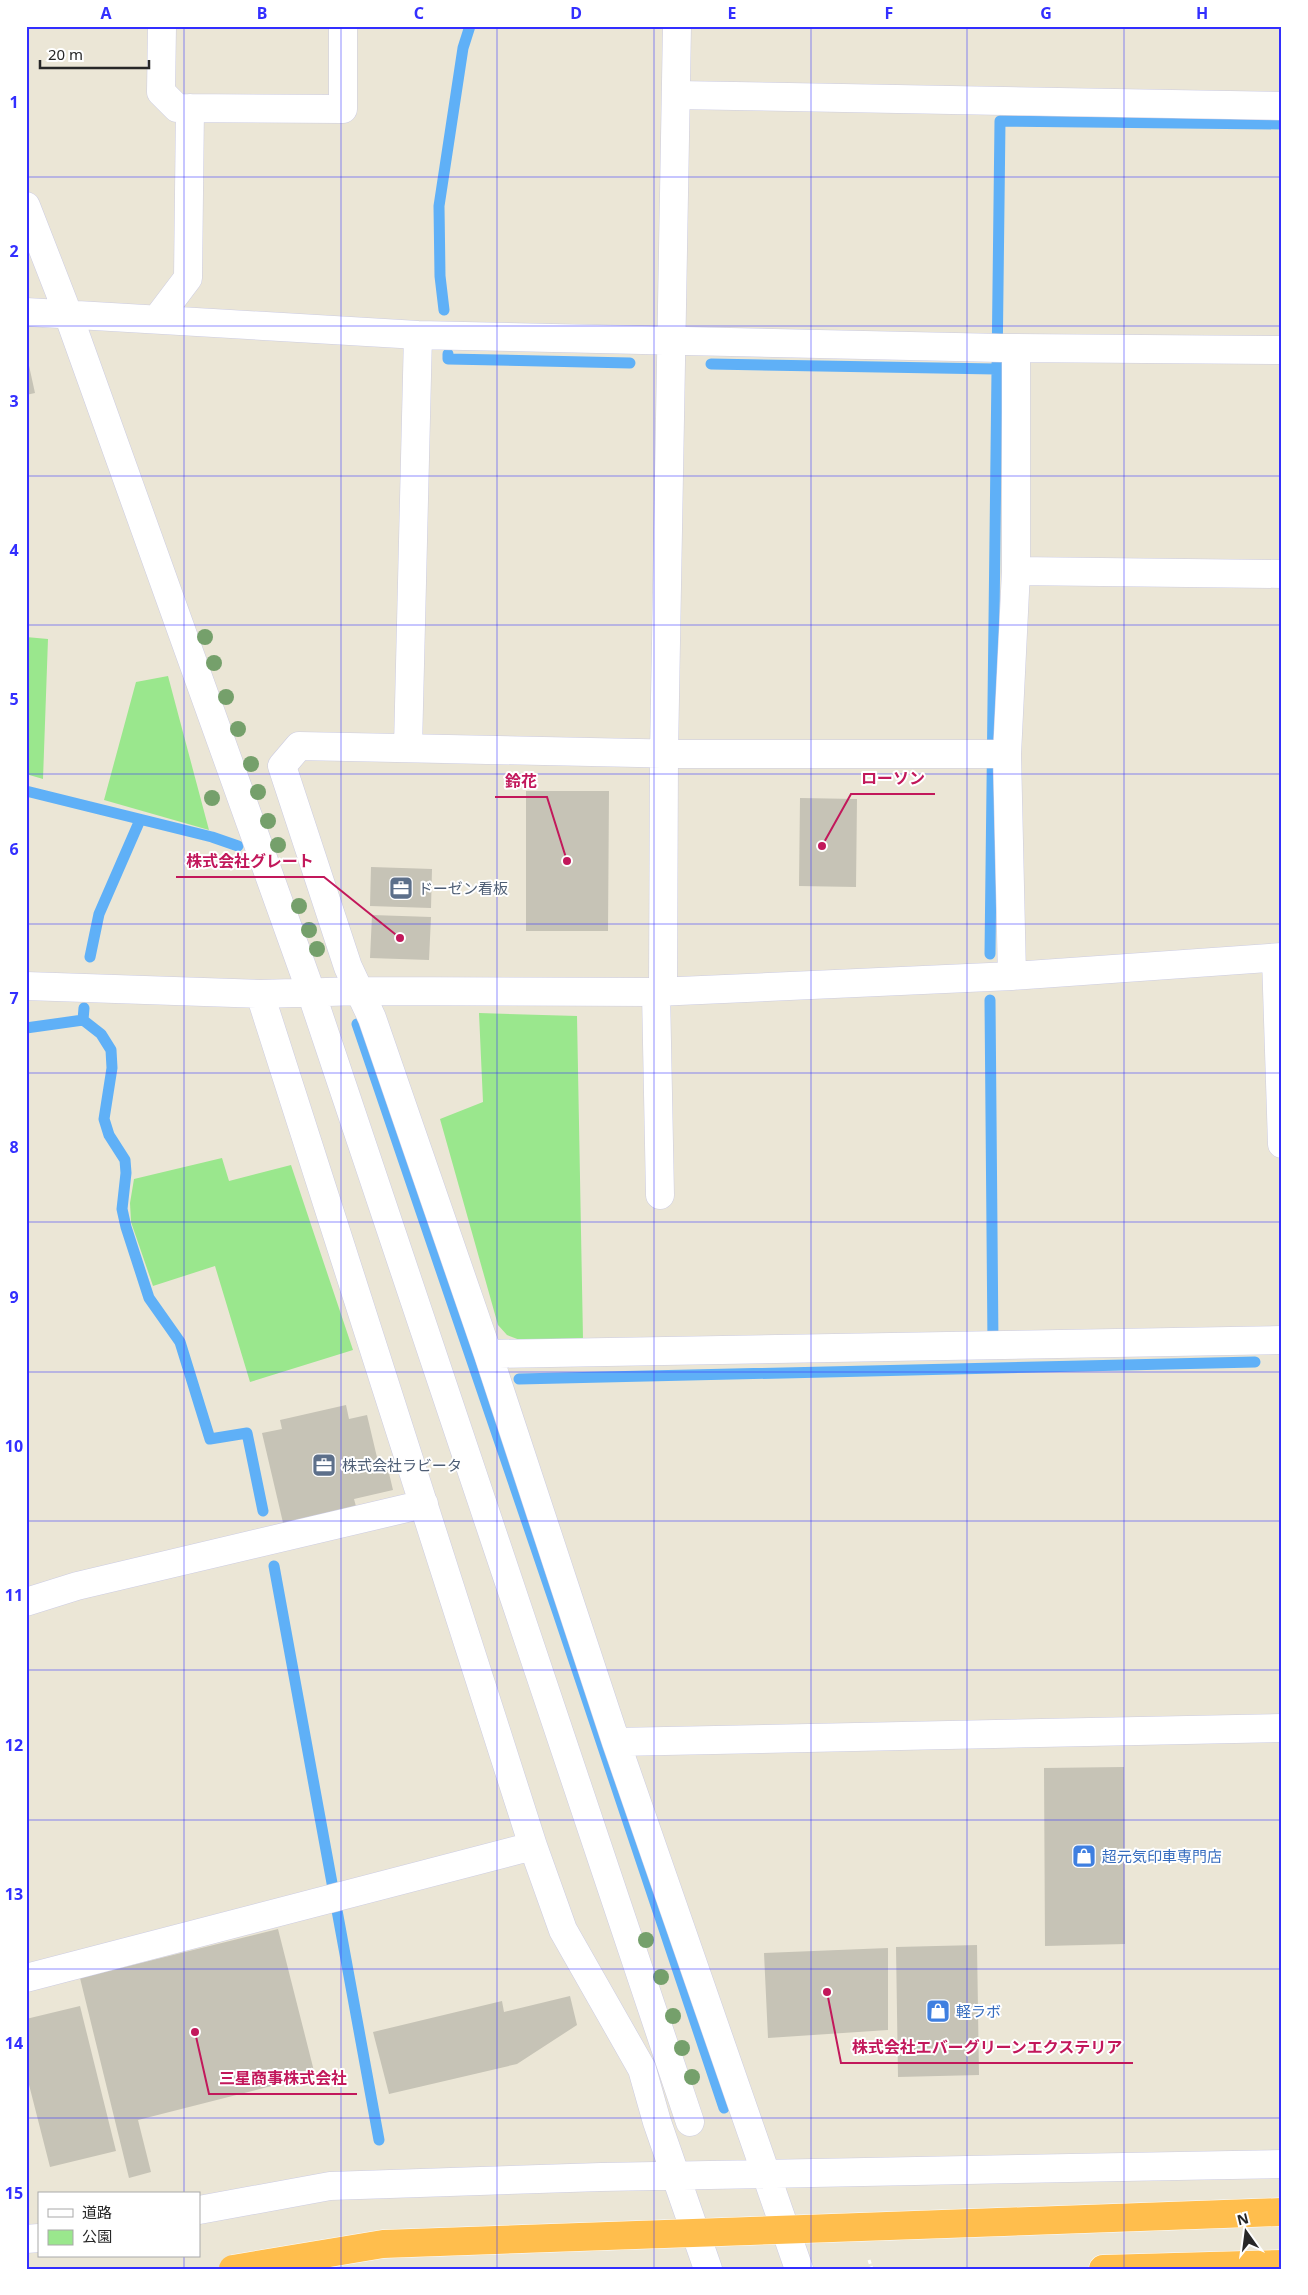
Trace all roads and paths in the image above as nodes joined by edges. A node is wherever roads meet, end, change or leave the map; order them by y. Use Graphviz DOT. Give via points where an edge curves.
graph roads {
  1 [pos="162,26"];
  2 [pos="343,26"];
  3 [pos="677,26"];
  4 [pos="676,95"];
  5 [pos="1282,106"];
  6 [pos="190,108"];
  7 [pos="26,206"];
  8 [pos="26,312"];
  9 [pos="68,314"];
  10 [pos="157,319"];
  11 [pos="418,335"];
  12 [pos="672,339"];
  13 [pos="1003,347"];
  14 [pos="1282,350"];
  15 [pos="1016,571"];
  16 [pos="1282,574"];
  17 [pos="408,747"];
  18 [pos="664,754"];
  19 [pos="997,754"];
  20 [pos="1279,958"];
  21 [pos="1012,976"];
  22 [pos="26,986"];
  23 [pos="360,991"];
  24 [pos="660,991"];
  25 [pos="311,992"];
  26 [pos="260,994"];
  27 [pos="1282,1144"];
  28 [pos="660,1195"];
  29 [pos="1282,1340"];
  30 [pos="488,1354"];
  31 [pos="424,1504"];
  32 [pos="26,1602"];
  33 [pos="1282,1728"];
  34 [pos="616,1742"];
  35 [pos="533,1846"];
  36 [pos="26,1978"];
  37 [pos="690,2122"];
  38 [pos="1282,2164"];
  39 [pos="765,2174"];
  40 [pos="676,2175"];
  41 [pos="200,2210"];
  42 [pos="1281,2212"];
  43 [pos="1282,2264"];
  44 [pos="233,2269"];
  45 [pos="708,2269"];
  46 [pos="799,2269"];
  47 [pos="1103,2269"];
  1 -- 6 [label="street" via="161,92 177,108"];
  2 -- 6 [label="street" via="343,109"];
  3 -- 4 [label="street"];
  4 -- 5 [label="street"];
  4 -- 12 [label="street"];
  6 -- 10 [label="street" via="188,278"];
  7 -- 9 [label="street"];
  8 -- 9 [label="street"];
  9 -- 10 [label="street"];
  9 -- 25 [label="street"];
  10 -- 11 [label="street"];
  11 -- 12 [label="street"];
  11 -- 17 [label="street"];
  12 -- 13 [label="street"];
  12 -- 18 [label="street"];
  13 -- 14 [label="street"];
  13 -- 15 [label="street"];
  15 -- 16 [label="street"];
  15 -- 19 [label="street"];
  17 -- 18 [label="street"];
  17 -- 23 [label="street" via="299,746 282,766 348,967"];
  18 -- 19 [label="street"];
  18 -- 24 [label="street"];
  19 -- 21 [label="street"];
  20 -- 21 [label="street"];
  20 -- 27 [label="street"];
  21 -- 24 [label="street"];
  22 -- 26 [label="street"];
  23 -- 24 [label="street"];
  23 -- 25 [label="street"];
  23 -- 30 [label="street"];
  24 -- 28 [label="street"];
  25 -- 26 [label="street"];
  25 -- 37 [label="street"];
  26 -- 31 [label="street"];
  29 -- 30 [label="street"];
  30 -- 34 [label="street"];
  31 -- 32 [label="street" via="77,1586"];
  31 -- 35 [label="street"];
  33 -- 34 [label="street"];
  34 -- 39 [label="street" via="750,2122"];
  35 -- 36 [label="street"];
  35 -- 40 [label="street" via="563,1930 642,2069 656,2122"];
  38 -- 39 [label="street"];
  39 -- 40 [label="street"];
  39 -- 46 [label="street"];
  40 -- 41 [label="street" via="330,2186"];
  40 -- 45 [label="street"];
  42 -- 44 [label="highway, bridge" via="382,2244"];
  43 -- 47 [label="highway"];
}
